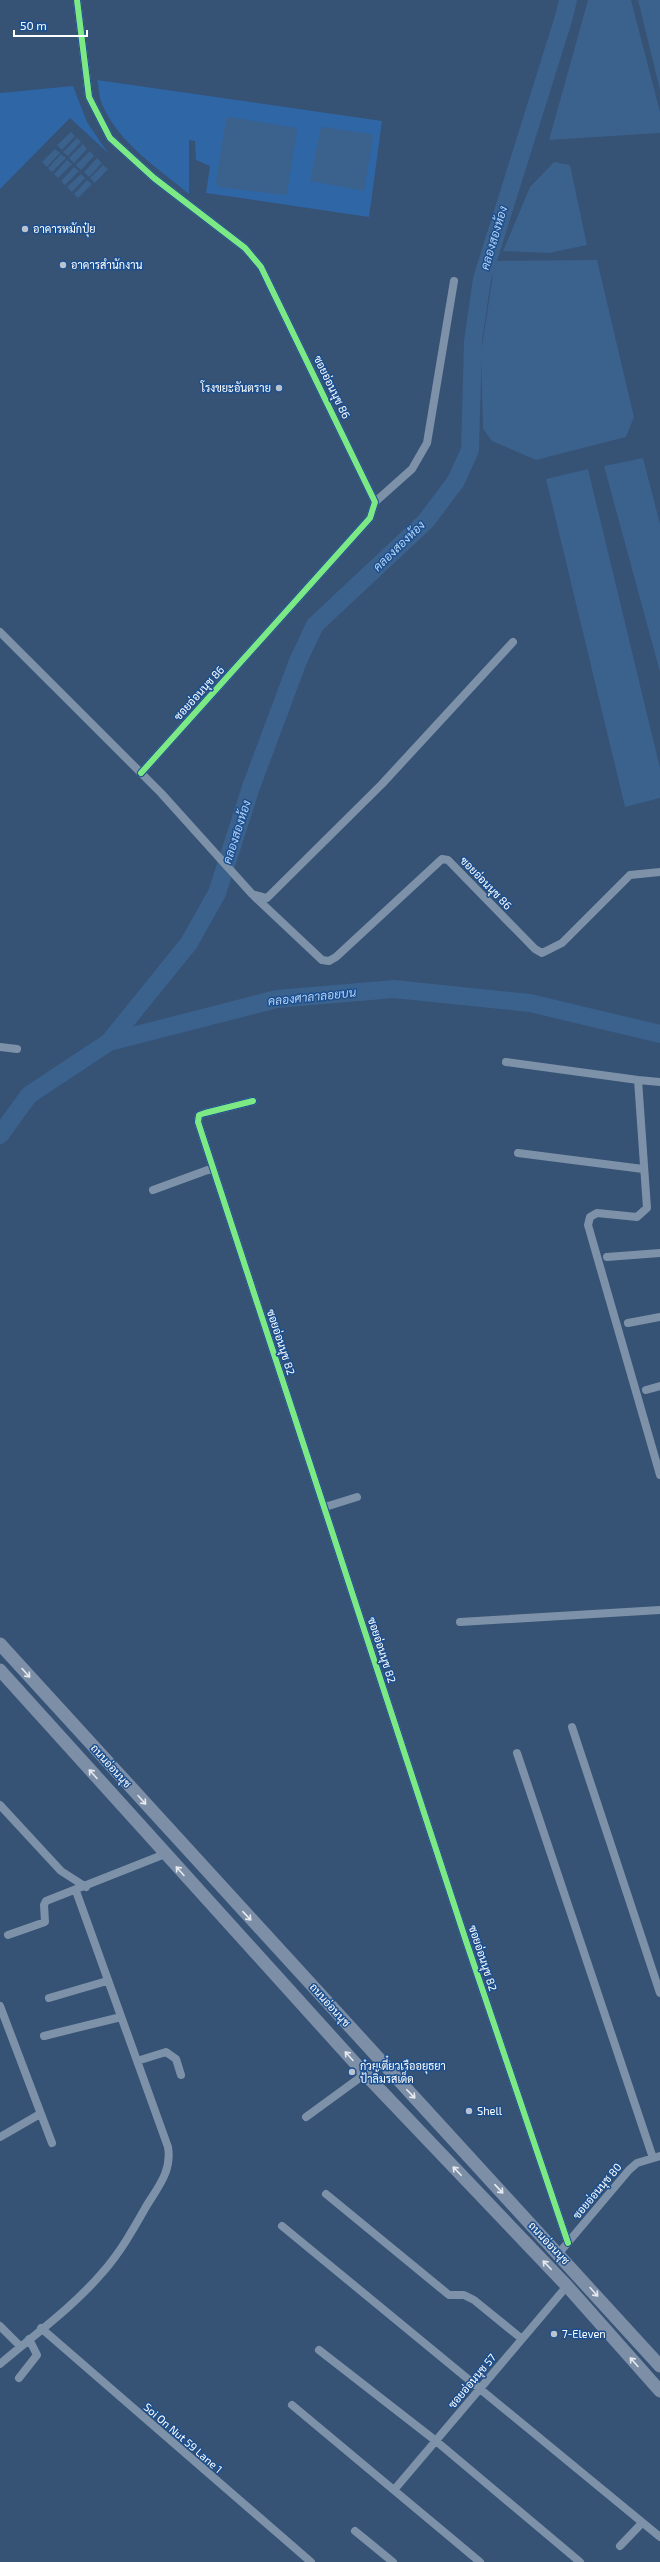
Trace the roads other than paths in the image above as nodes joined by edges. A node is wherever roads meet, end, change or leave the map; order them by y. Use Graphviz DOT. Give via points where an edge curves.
graph roads {
  1 [pos="77,0"];
  2 [pos="454,281"];
  3 [pos="375,502"];
  4 [pos="0,632"];
  5 [pos="513,642"];
  6 [pos="141,773"];
  7 [pos="660,872"];
  8 [pos="252,894"];
  9 [pos="0,1047"];
  10 [pos="16,1049"];
  11 [pos="506,1062"];
  12 [pos="638,1080"];
  13 [pos="660,1082"];
  14 [pos="253,1101"];
  15 [pos="518,1153"];
  16 [pos="213,1168"];
  17 [pos="643,1169"];
  18 [pos="154,1190"];
  19 [pos="660,1253"];
  20 [pos="607,1257"];
  21 [pos="660,1318"];
  22 [pos="628,1323"];
  23 [pos="660,1386"];
  24 [pos="646,1390"];
  25 [pos="660,1475"];
  26 [pos="357,1497"];
  27 [pos="325,1507"];
  28 [pos="660,1610"];
  29 [pos="460,1622"];
  30 [pos="0,1644"];
  31 [pos="0,1670"];
  32 [pos="572,1727"];
  33 [pos="517,1754"];
  34 [pos="0,1806"];
  35 [pos="165,1854"];
  36 [pos="86,1887"];
  37 [pos="221,1887"];
  38 [pos="76,1891"];
  39 [pos="206,1900"];
  40 [pos="8,1935"];
  41 [pos="107,1981"];
  42 [pos="660,1993"];
  43 [pos="49,1998"];
  44 [pos="0,2006"];
  45 [pos="121,2017"];
  46 [pos="44,2036"];
  47 [pos="137,2061"];
  48 [pos="365,2074"];
  49 [pos="180,2075"];
  50 [pos="40,2114"];
  51 [pos="306,2117"];
  52 [pos="0,2137"];
  53 [pos="52,2143"];
  54 [pos="657,2157"];
  55 [pos="326,2194"];
  56 [pos="282,2226"];
  57 [pos="568,2243"];
  58 [pos="559,2253"];
  59 [pos="567,2286"];
  60 [pos="0,2326"];
  61 [pos="41,2328"];
  62 [pos="29,2339"];
  63 [pos="522,2339"];
  64 [pos="20,2346"];
  65 [pos="319,2350"];
  66 [pos="0,2364"];
  67 [pos="660,2366"];
  68 [pos="19,2378"];
  69 [pos="480,2388"];
  70 [pos="660,2391"];
  71 [pos="292,2405"];
  72 [pos="436,2441"];
  73 [pos="394,2490"];
  74 [pos="642,2523"];
  75 [pos="355,2531"];
  76 [pos="660,2537"];
  77 [pos="620,2546"];
  78 [pos="476,2561"];
  79 [pos="311,2562"];
  80 [pos="393,2562"];
  81 [pos="580,2562"];
  1 -- 3 [label="street, ซอยอ่อนนุช 86" via="89,97 110,138 154,178 245,248 261,267"];
  2 -- 3 [label="street" via="428,443 412,469"];
  3 -- 6 [label="street, ซอยอ่อนนุช 86" via="370,518"];
  4 -- 6 [label="street, ซอยอ่อนนุช 86"];
  5 -- 8 [label="street" via="382,784 272,895 267,898"];
  6 -- 8 [label="street, ซอยอ่อนนุช 86"];
  7 -- 8 [label="street, ซอยอ่อนนุช 86" via="630,875 562,943 542,953 535,949 448,860 442,859 329,961 322,960"];
  9 -- 10 [label="street"];
  11 -- 12 [label="street"];
  12 -- 13 [label="street"];
  12 -- 17 [label="street"];
  14 -- 16 [label="street, ซอยอ่อนนุช 82" via="199,1115 198,1122"];
  15 -- 17 [label="street"];
  16 -- 18 [label="street"];
  16 -- 27 [label="street, ซอยอ่อนนุช 82"];
  17 -- 25 [label="street" via="648,1208 643,1214 637,1216 598,1213 590,1217 588,1225"];
  19 -- 20 [label="street"];
  21 -- 22 [label="street"];
  23 -- 24 [label="street"];
  26 -- 27 [label="street"];
  27 -- 57 [label="street, ซอยอ่อนนุช 82"];
  28 -- 29 [label="street"];
  30 -- 37 [label="main road, ถนนอ่อนนุช, one-way"];
  35 -- 31 [label="main road, ถนนอ่อนนุช, one-way"];
  32 -- 42 [label="street"];
  33 -- 54 [label="street"];
  34 -- 36 [label="street" via="61,1871"];
  35 -- 36 [label="street"];
  39 -- 35 [label="main road, ถนนอ่อนนุช, one-way"];
  36 -- 38 [label="street"];
  37 -- 39 [label="main road"];
  37 -- 58 [label="main road, ถนนอ่อนนุช, one-way"];
  38 -- 40 [label="street" via="46,1902 45,1922"];
  38 -- 41 [label="street"];
  48 -- 39 [label="main road, ถนนอ่อนนุช, one-way"];
  41 -- 43 [label="street"];
  41 -- 45 [label="street"];
  44 -- 50 [label="street"];
  45 -- 46 [label="street"];
  45 -- 47 [label="street"];
  47 -- 49 [label="street" via="166,2052 176,2059"];
  47 -- 61 [label="street" via="168,2147 170,2160 166,2173 129,2235 103,2272"];
  48 -- 51 [label="street"];
  59 -- 48 [label="main road, ถนนอ่อนนุช, one-way"];
  50 -- 52 [label="street"];
  50 -- 53 [label="street"];
  54 -- 57 [label="street, ซอยอ่อนนุช 80" via="637,2162"];
  55 -- 63 [label="street" via="448,2295 464,2295 474,2300"];
  56 -- 69 [label="street"];
  57 -- 58 [label="street, ซอยอ่อนนุช 80"];
  58 -- 67 [label="main road, ถนนอ่อนนุช, one-way"];
  59 -- 63 [label="street, ซอยอ่อนนุช 57"];
  70 -- 59 [label="main road, ถนนอ่อนนุช, one-way"];
  60 -- 64 [label="street"];
  61 -- 62 [label="street"];
  61 -- 79 [label="street, Soi On Nut 59 Lane 1"];
  62 -- 64 [label="street"];
  62 -- 68 [label="street" via="37,2355"];
  63 -- 69 [label="street, ซอยอ่อนนุช 57"];
  64 -- 66 [label="street"];
  65 -- 72 [label="street"];
  69 -- 72 [label="street, ซอยอ่อนนุช 57"];
  69 -- 74 [label="street"];
  71 -- 73 [label="street"];
  72 -- 73 [label="street, ซอยอ่อนนุช 57"];
  72 -- 81 [label="street"];
  73 -- 78 [label="street"];
  74 -- 76 [label="street"];
  74 -- 77 [label="street"];
  75 -- 80 [label="street"];
}
